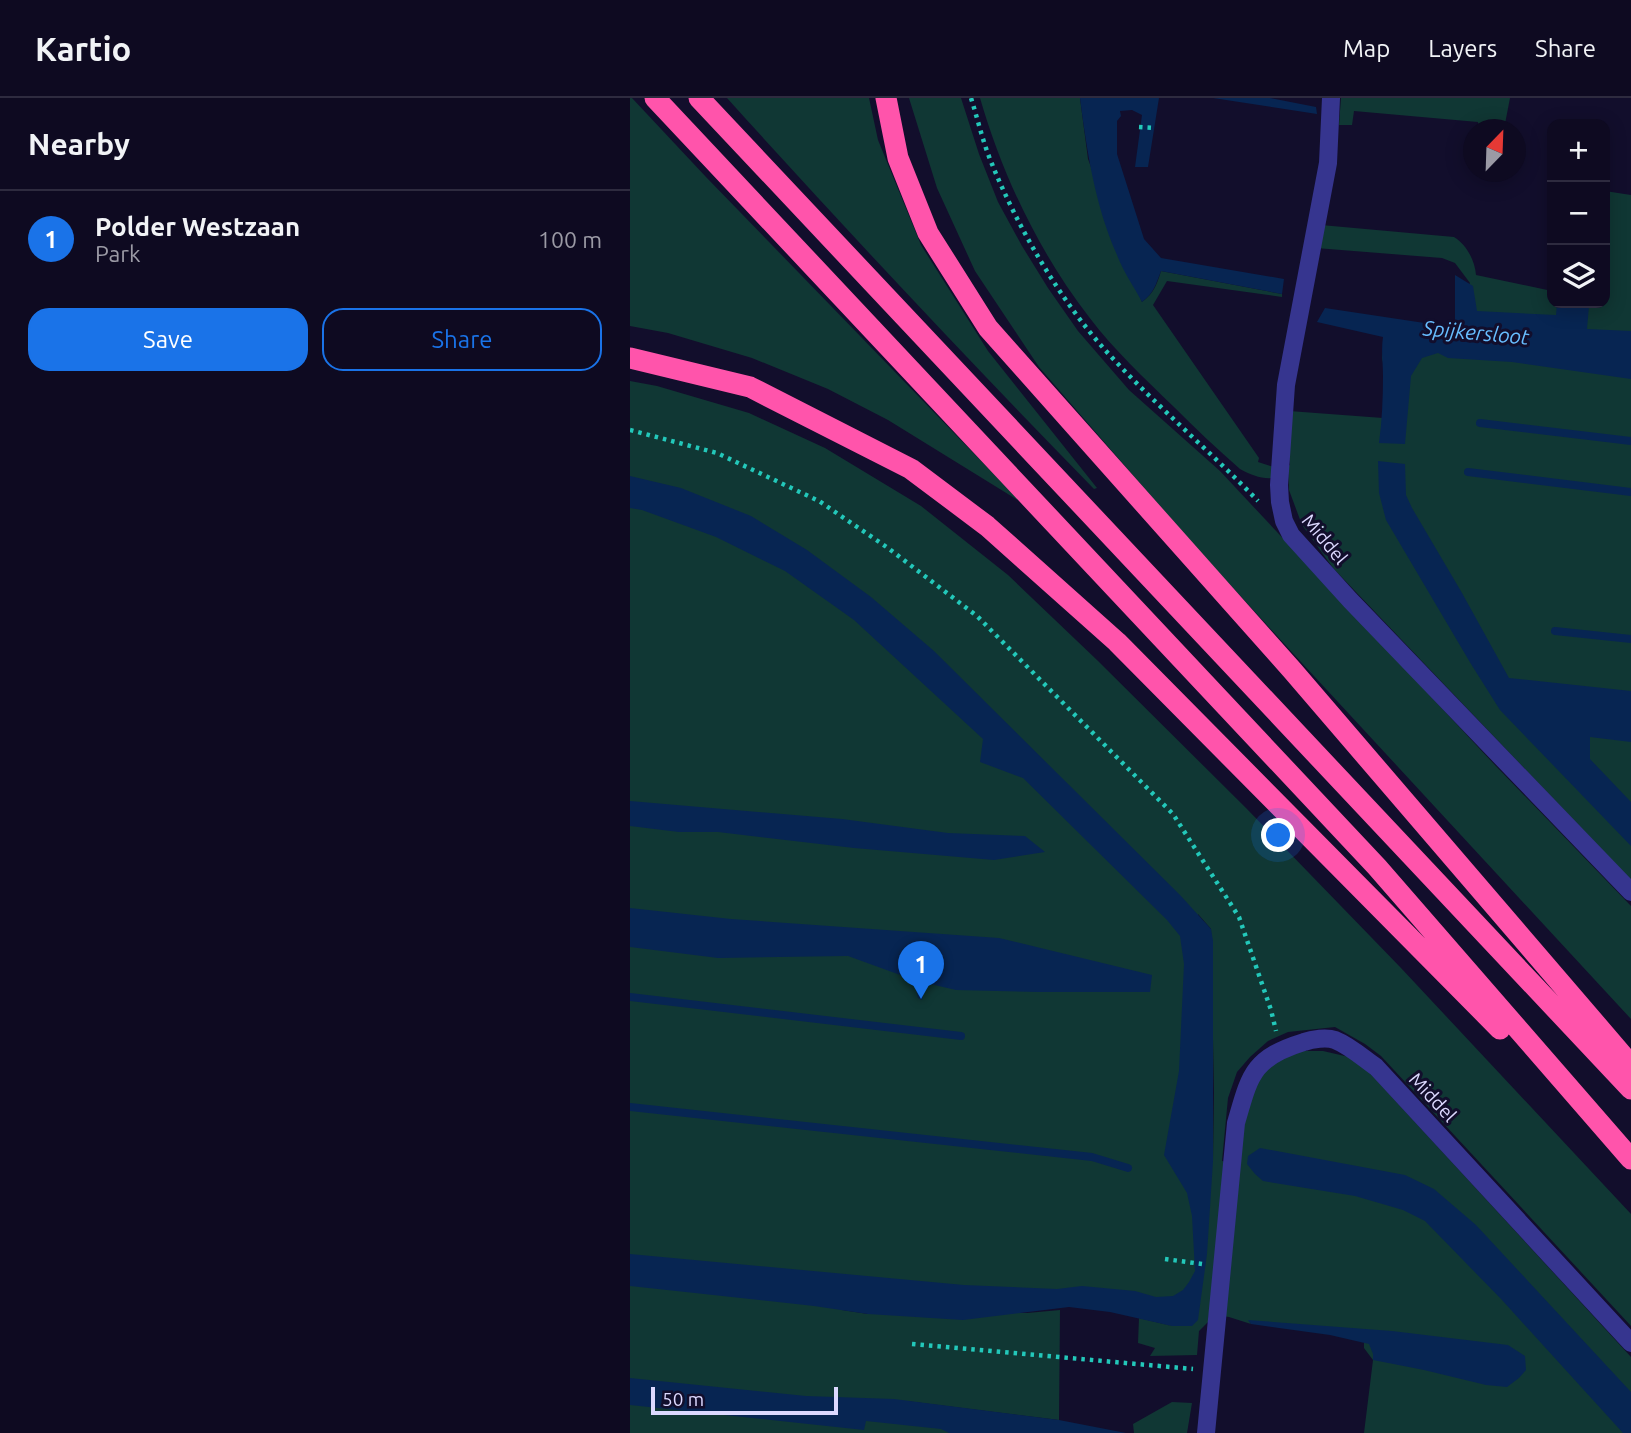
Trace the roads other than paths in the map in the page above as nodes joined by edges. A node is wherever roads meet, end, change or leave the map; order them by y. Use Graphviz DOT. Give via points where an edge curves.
graph roads {
  1 [pos="655,98"];
  2 [pos="699,98"];
  3 [pos="886,98"];
  4 [pos="1331,98"];
  5 [pos="630,358"];
  6 [pos="1631,892"];
  7 [pos="1631,1065"];
  8 [pos="1631,1089"];
  9 [pos="1631,1160"];
  10 [pos="1631,1343"];
  11 [pos="1206,1433"];
  1 -- 9 [label="highway" via="1377,867"];
  2 -- 8 [label="highway"];
  3 -- 7 [label="highway" via="898,158 928,233 988,328 1292,670"];
  4 -- 6 [label="street, Middel" via="1328,163 1286,385 1279,485 1283,521 1350,600"];
  5 -- 9 [label="highway" via="750,387 911,469 987,526 1117,642"];
  10 -- 11 [label="street, Middel" via="1376,1067 1334,1039 1310,1040 1283,1048 1262,1062 1245,1090 1236,1123"];
}
